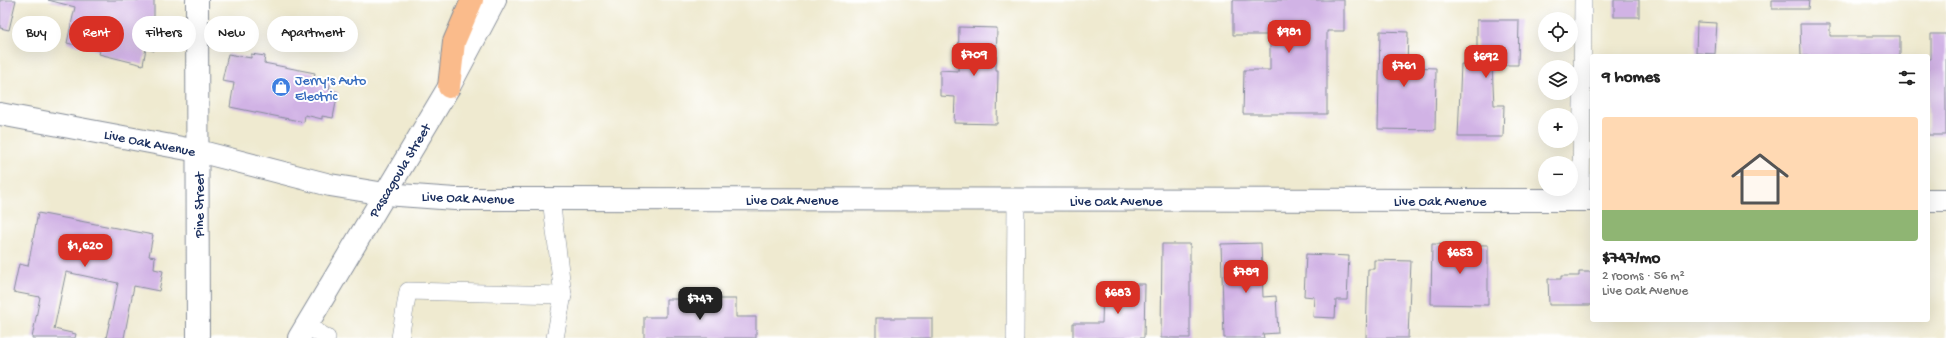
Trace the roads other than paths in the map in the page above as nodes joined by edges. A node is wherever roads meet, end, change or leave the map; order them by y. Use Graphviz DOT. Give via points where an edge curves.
graph roads {
  1 [pos="198,0"];
  2 [pos="472,0"];
  3 [pos="495,0"];
  4 [pos="1583,0"];
  5 [pos="449,87"];
  6 [pos="0,114"];
  7 [pos="198,151"];
  8 [pos="385,194"];
  9 [pos="551,199"];
  10 [pos="1016,200"];
  11 [pos="1587,200"];
  12 [pos="1930,200"];
  13 [pos="1946,200"];
  14 [pos="563,295"];
  15 [pos="302,332"];
  16 [pos="198,338"];
  17 [pos="327,338"];
  18 [pos="400,338"];
  19 [pos="555,338"];
  20 [pos="1015,338"];
  1 -- 7 [label="street, Pine Street"];
  2 -- 5 [label="main road" via="454,42"];
  3 -- 5 [label="street, Pascagoula Street"];
  4 -- 11 [label="lane"];
  5 -- 8 [label="street, Pascagoula Street"];
  6 -- 7 [label="street, Live Oak Avenue"];
  7 -- 8 [label="street, Live Oak Avenue" via="330,185"];
  7 -- 16 [label="street, Pine Street"];
  8 -- 9 [label="street, Live Oak Avenue" via="455,199"];
  8 -- 15 [label="street, Pascagoula Street"];
  9 -- 10 [label="street, Live Oak Avenue"];
  9 -- 14 [label="lane"];
  10 -- 11 [label="street, Live Oak Avenue"];
  10 -- 20 [label="lane"];
  12 -- 13 [label="street"];
  14 -- 18 [label="lane" via="408,291"];
  14 -- 19 [label="lane"];
  15 -- 17 [label="lane"];
}
